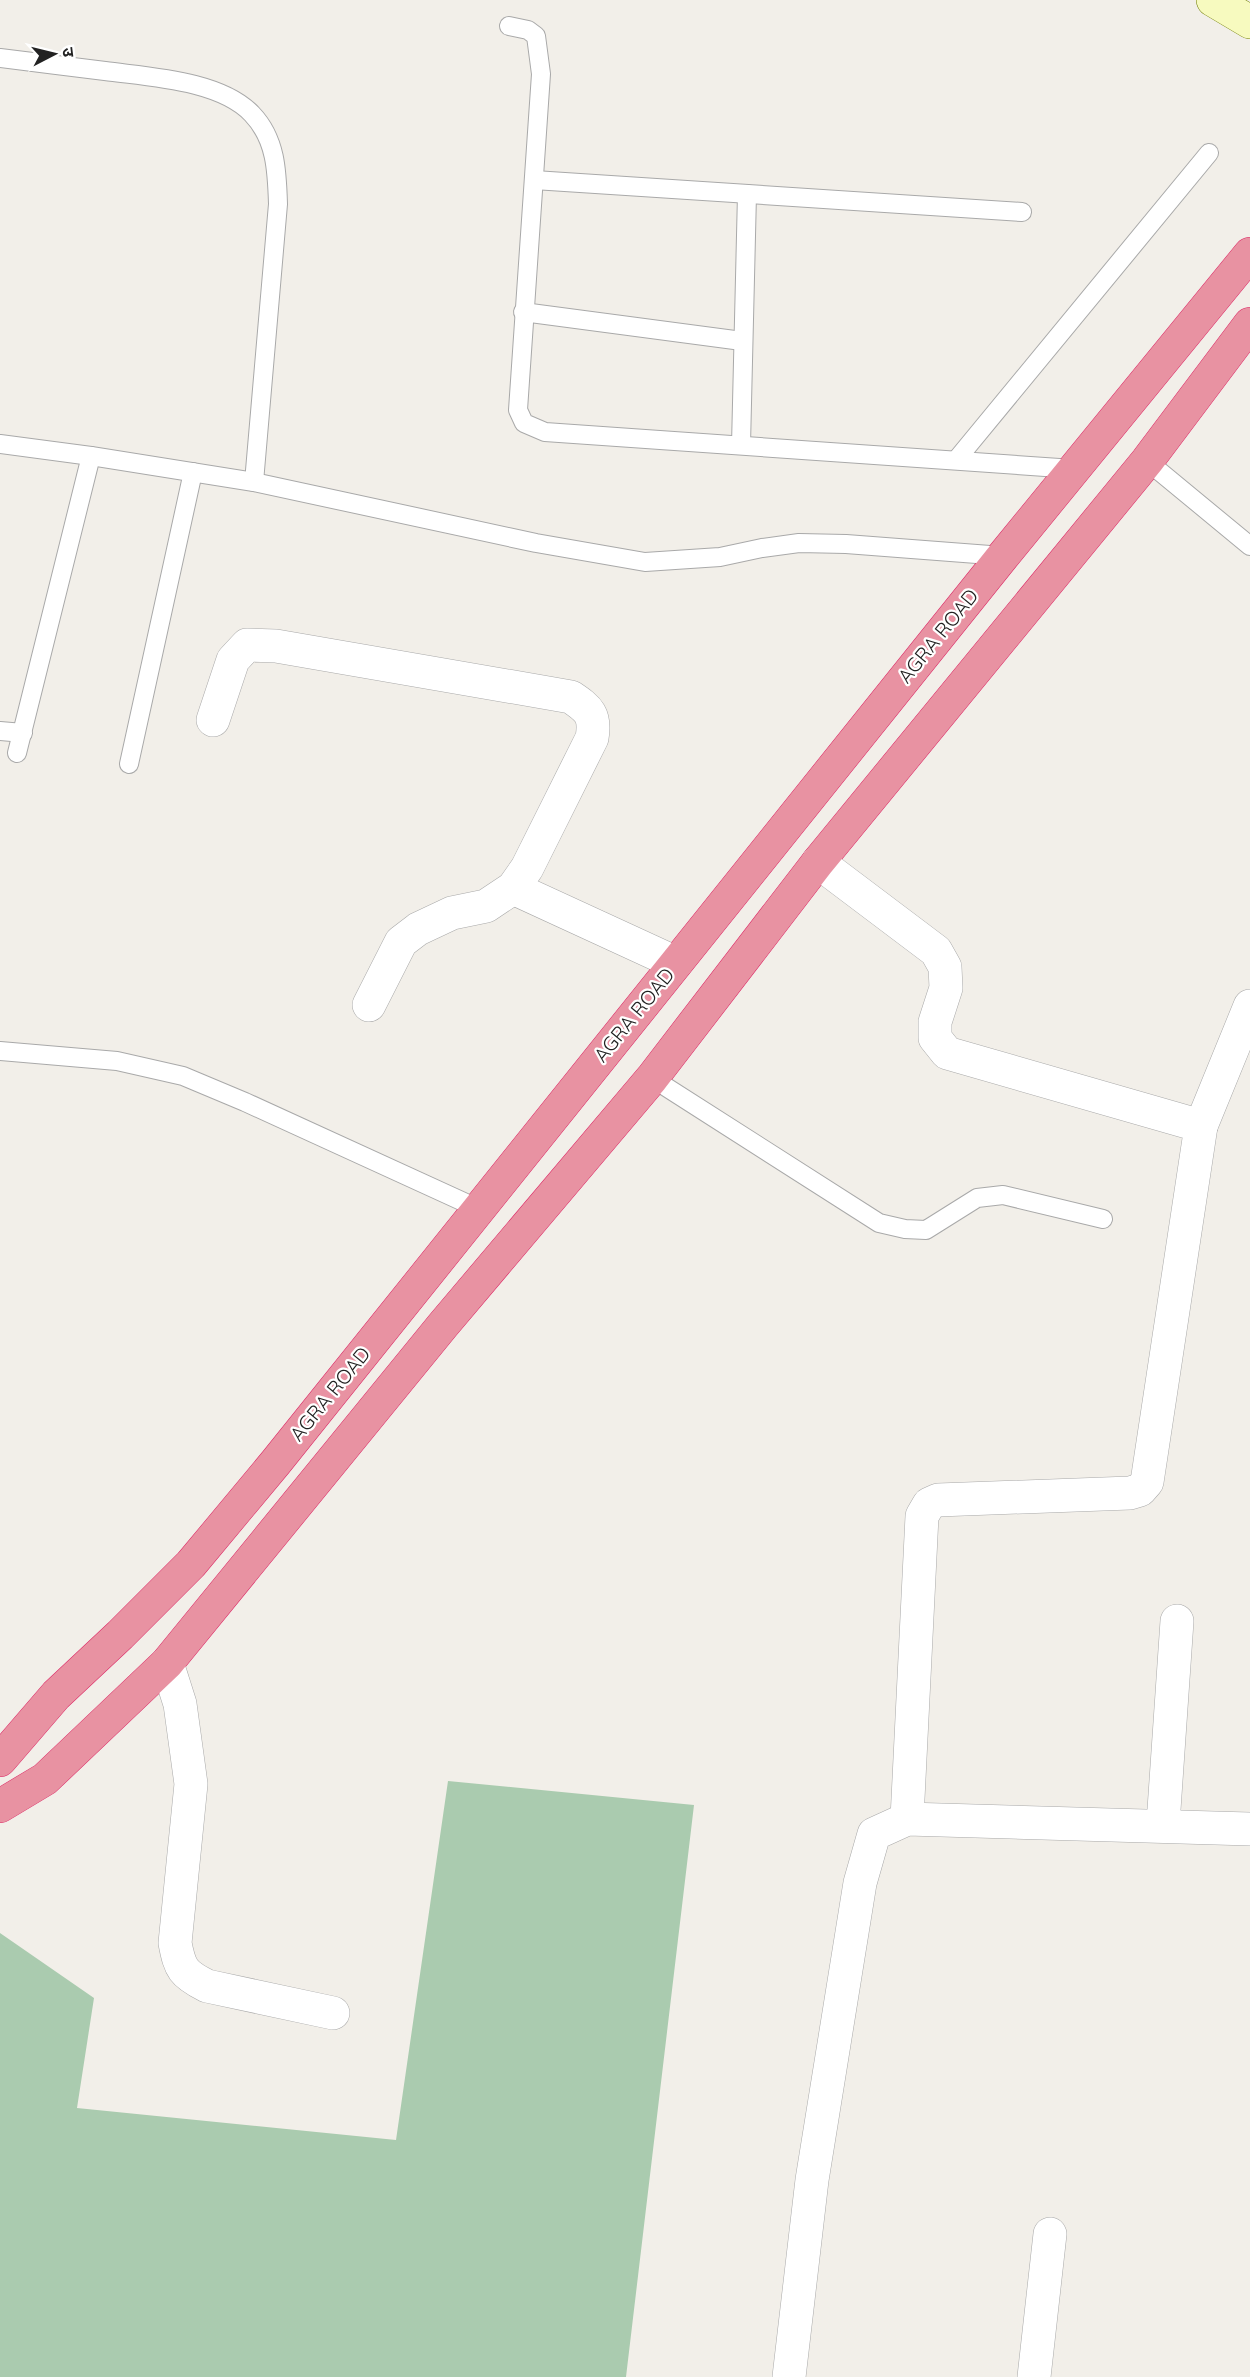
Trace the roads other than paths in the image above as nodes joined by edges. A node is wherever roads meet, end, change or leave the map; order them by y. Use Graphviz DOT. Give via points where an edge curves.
graph roads {
  1 [pos="1213,0"];
  2 [pos="1250,22"];
  3 [pos="508,26"];
  4 [pos="0,58"];
  5 [pos="1209,153"];
  6 [pos="534,180"];
  7 [pos="747,194"];
  8 [pos="1022,212"];
  9 [pos="1250,254"];
  10 [pos="524,312"];
  11 [pos="1250,324"];
  12 [pos="742,341"];
  13 [pos="0,444"];
  14 [pos="741,445"];
  15 [pos="91,456"];
  16 [pos="957,459"];
  17 [pos="1148,460"];
  18 [pos="1074,469"];
  19 [pos="193,472"];
  20 [pos="254,482"];
  21 [pos="1250,546"];
  22 [pos="1003,556"];
  23 [pos="213,720"];
  24 [pos="0,730"];
  25 [pos="23,733"];
  26 [pos="16,753"];
  27 [pos="129,764"];
  28 [pos="818,862"];
  29 [pos="513,888"];
  30 [pos="676,963"];
  31 [pos="369,1005"];
  32 [pos="1250,1006"];
  33 [pos="0,1051"];
  34 [pos="652,1078"];
  35 [pos="1201,1126"];
  36 [pos="479,1209"];
  37 [pos="1103,1218"];
  38 [pos="1177,1621"];
  39 [pos="167,1663"];
  40 [pos="0,1760"];
  41 [pos="0,1806"];
  42 [pos="907,1819"];
  43 [pos="1163,1824"];
  44 [pos="1250,1829"];
  45 [pos="333,2013"];
  46 [pos="1050,2234"];
  47 [pos="789,2377"];
  48 [pos="1034,2377"];
  1 -- 2 [label="street"];
  3 -- 6 [label="lane" via="536,36 539,53"];
  4 -- 20 [label="lane" via="176,81 221,93 251,113 268,136 276,160 278,204"];
  5 -- 16 [label="lane"];
  6 -- 7 [label="lane"];
  6 -- 10 [label="lane"];
  7 -- 8 [label="lane"];
  7 -- 12 [label="lane"];
  9 -- 18 [label="highway, AGRA ROAD"];
  10 -- 12 [label="lane"];
  10 -- 14 [label="lane" via="518,410 524,423 545,432"];
  11 -- 17 [label="highway"];
  12 -- 14 [label="lane"];
  13 -- 15 [label="lane"];
  14 -- 16 [label="lane"];
  15 -- 19 [label="lane"];
  15 -- 25 [label="lane"];
  16 -- 18 [label="lane"];
  17 -- 21 [label="lane"];
  17 -- 28 [label="highway"];
  18 -- 22 [label="highway, AGRA ROAD"];
  19 -- 20 [label="lane"];
  19 -- 27 [label="lane"];
  20 -- 22 [label="lane" via="536,543 645,562 720,557 799,543"];
  22 -- 30 [label="highway, AGRA ROAD"];
  23 -- 29 [label="street" via="233,660 248,645 276,646 571,697 587,708 594,724 592,738 527,868"];
  24 -- 25 [label="lane"];
  25 -- 26 [label="lane"];
  28 -- 34 [label="highway"];
  28 -- 35 [label="street" via="936,951 945,967 946,988 935,1022 935,1038 947,1053"];
  29 -- 30 [label="street"];
  29 -- 31 [label="street" via="486,906 452,913 401,942"];
  30 -- 36 [label="highway, AGRA ROAD"];
  32 -- 35 [label="street"];
  33 -- 36 [label="lane" via="117,1061 183,1077"];
  34 -- 37 [label="lane" via="879,1222 926,1230 977,1198 1003,1195"];
  34 -- 39 [label="highway" via="443,1325"];
  35 -- 42 [label="street" via="1147,1482 1130,1493 938,1500 929,1504 921,1516"];
  36 -- 40 [label="highway, AGRA ROAD" via="191,1564 56,1695"];
  38 -- 43 [label="street"];
  39 -- 41 [label="highway" via="45,1779"];
  39 -- 45 [label="street" via="180,1704 191,1784 175,1943 179,1965 207,1986"];
  42 -- 43 [label="street"];
  42 -- 47 [label="street" via="874,1834 860,1883 812,2180"];
  43 -- 44 [label="street"];
  46 -- 48 [label="street"];
}
